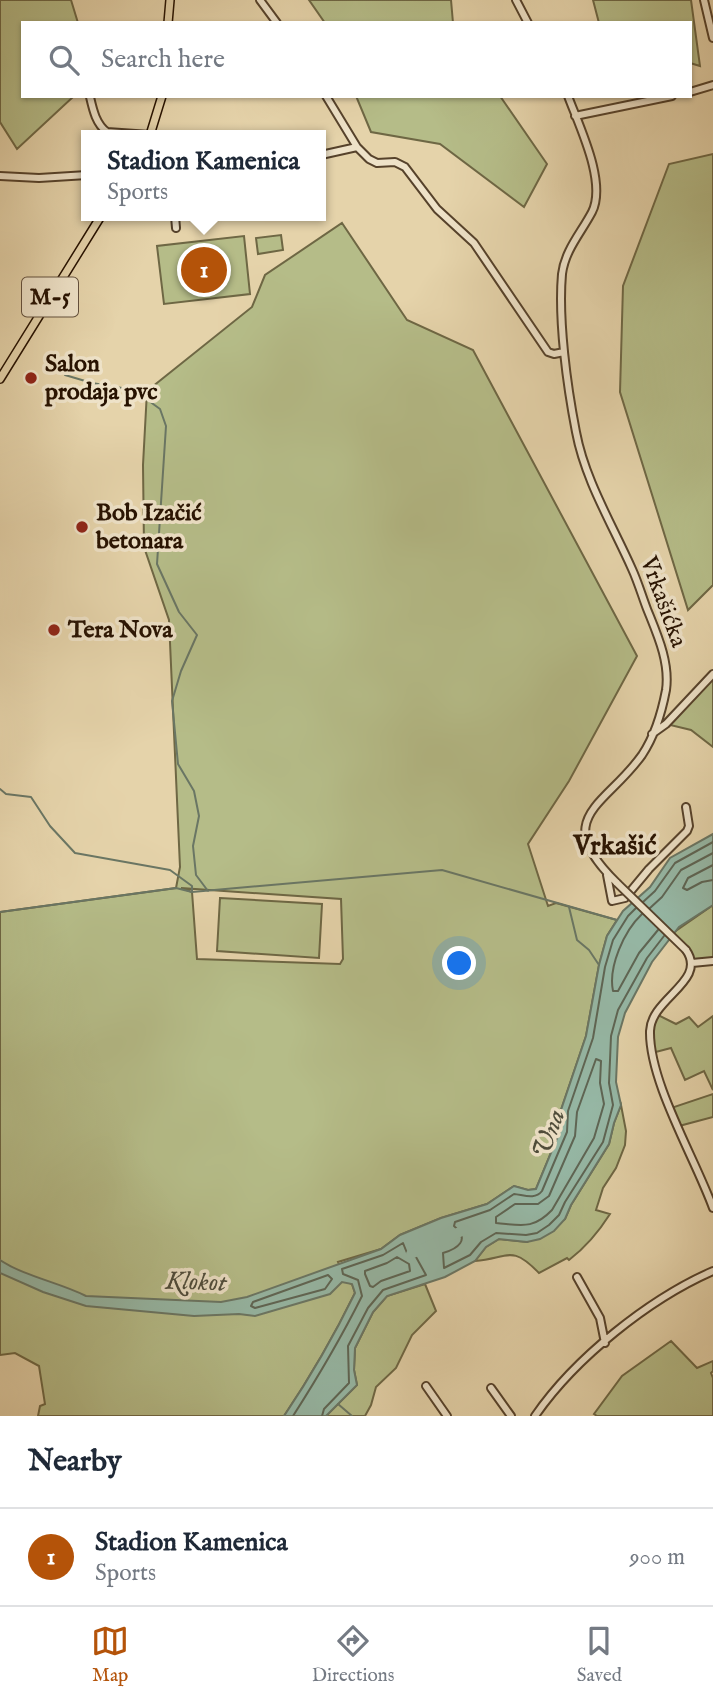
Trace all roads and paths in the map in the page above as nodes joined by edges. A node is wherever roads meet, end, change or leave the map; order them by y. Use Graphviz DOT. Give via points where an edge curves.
graph roads {
  1 [pos="170,0"];
  2 [pos="260,0"];
  3 [pos="516,0"];
  4 [pos="705,0"];
  5 [pos="168,21"];
  6 [pos="276,21"];
  7 [pos="527,21"];
  8 [pos="713,38"];
  9 [pos="713,85"];
  10 [pos="692,91"];
  11 [pos="90,98"];
  12 [pos="161,98"];
  13 [pos="327,98"];
  14 [pos="569,98"];
  15 [pos="662,98"];
  16 [pos="575,116"];
  17 [pos="105,130"];
  18 [pos="152,130"];
  19 [pos="357,147"];
  20 [pos="326,154"];
  21 [pos="81,175"];
  22 [pos="0,176"];
  23 [pos="98,221"];
  24 [pos="175,221"];
  25 [pos="176,228"];
  26 [pos="564,352"];
  27 [pos="0,379"];
  28 [pos="713,674"];
  29 [pos="652,734"];
  30 [pos="686,807"];
  31 [pos="607,873"];
  32 [pos="713,961"];
  33 [pos="692,963"];
  34 [pos="713,1208"];
  35 [pos="713,1271"];
  36 [pos="577,1277"];
  37 [pos="605,1343"];
  38 [pos="426,1386"];
  39 [pos="491,1388"];
  40 [pos="447,1416"];
  41 [pos="511,1416"];
  42 [pos="536,1416"];
  1 -- 5 [label="main road"];
  2 -- 6 [label="street"];
  3 -- 7 [label="street"];
  4 -- 8 [label="street"];
  9 -- 10 [label="street"];
  11 -- 17 [label="street"];
  12 -- 18 [label="main road"];
  13 -- 19 [label="street"];
  14 -- 16 [label="street, Vrkašićka"];
  15 -- 16 [label="street"];
  16 -- 26 [label="street, Vrkašićka" via="598,196 566,257"];
  19 -- 20 [label="street"];
  19 -- 26 [label="street" via="373,162 405,167 437,209 474,243 544,347 554,354"];
  21 -- 22 [label="street"];
  23 -- 27 [label="main road, M-5"];
  24 -- 25 [label="street"];
  26 -- 29 [label="street, Vrkašićka" via="576,435 586,468 633,572 666,666 666,690"];
  28 -- 29 [label="street"];
  29 -- 31 [label="street, Vrkašićka" via="642,754 601,797 587,819 587,844"];
  30 -- 31 [label="street" via="687,831 625,898 612,901"];
  31 -- 33 [label="street, Vrkašićka, bridge" via="686,950"];
  32 -- 33 [label="street"];
  33 -- 34 [label="street" via="685,980 654,1013 651,1042 663,1090"];
  35 -- 37 [label="street" via="666,1297"];
  36 -- 37 [label="street" via="600,1318"];
  37 -- 42 [label="street" via="557,1387"];
  38 -- 40 [label="street"];
  39 -- 41 [label="street"];
}
